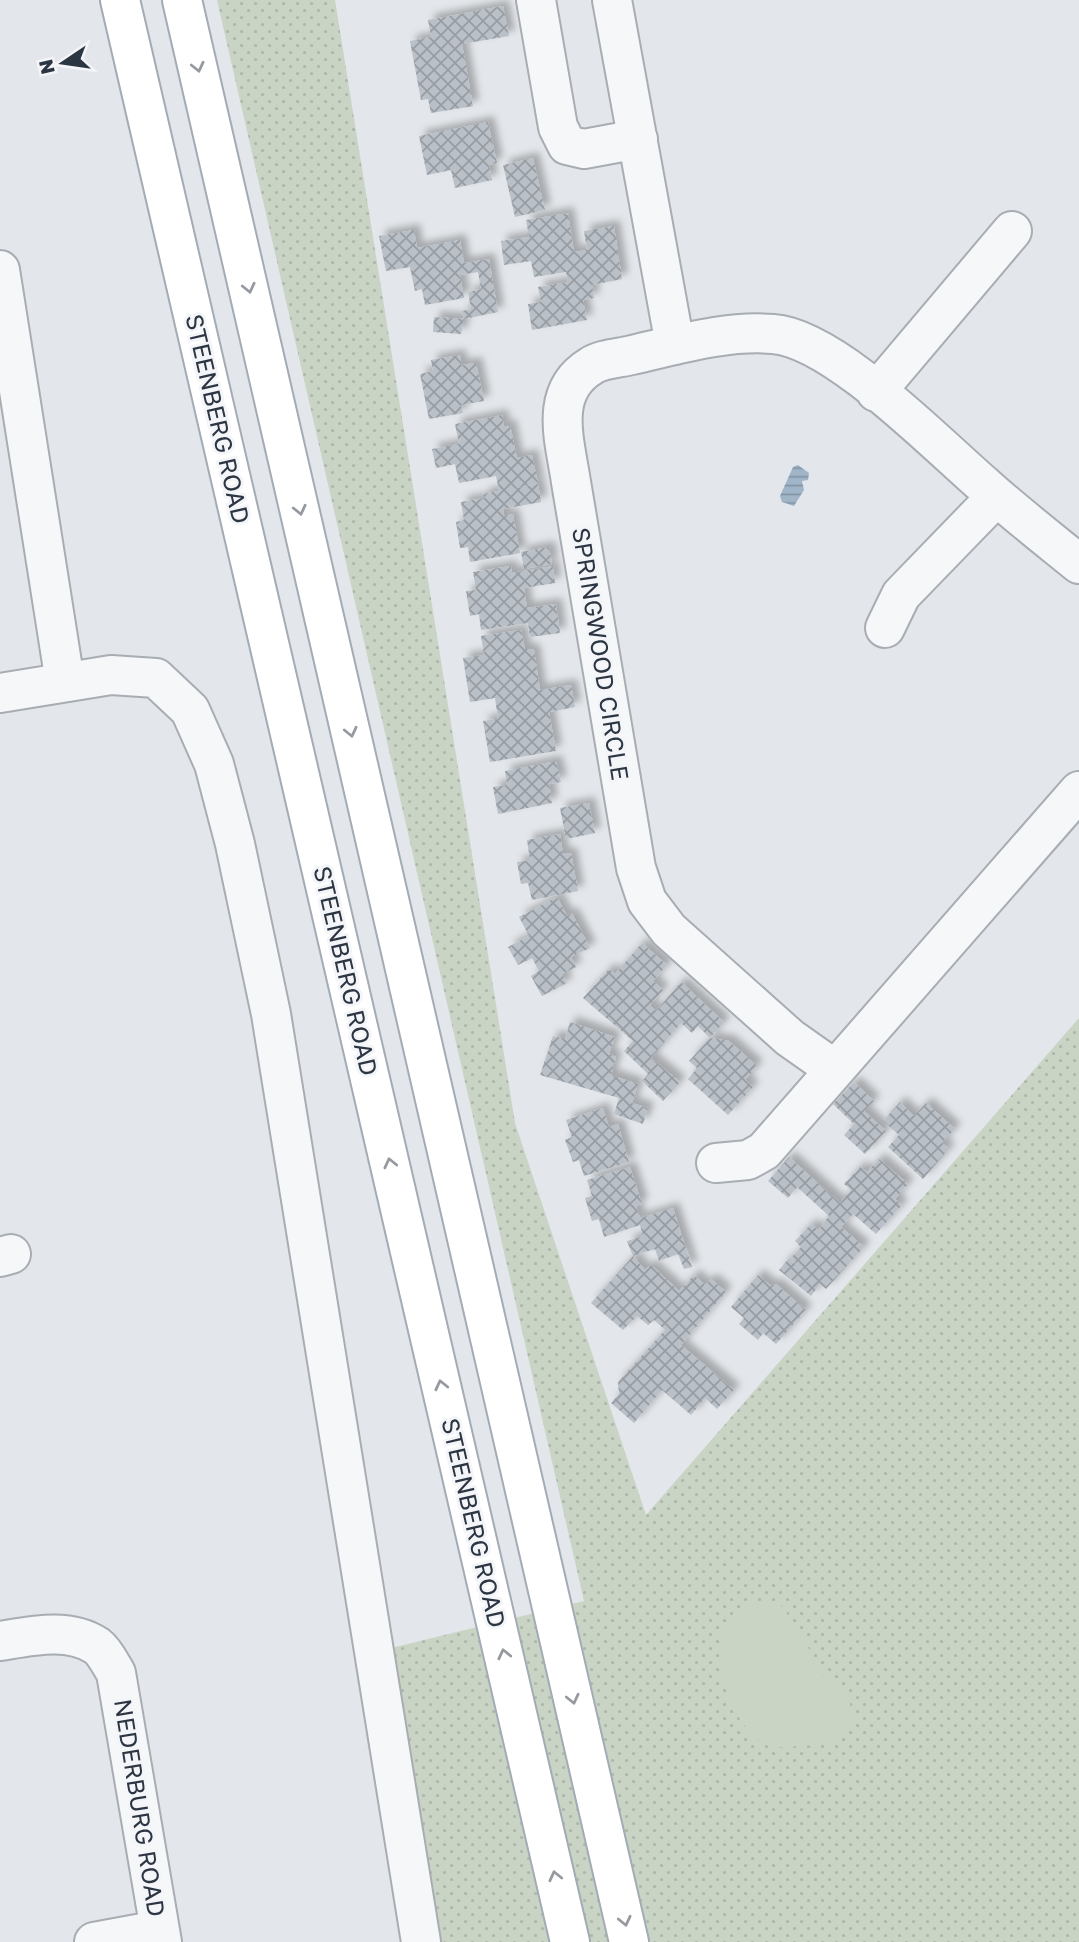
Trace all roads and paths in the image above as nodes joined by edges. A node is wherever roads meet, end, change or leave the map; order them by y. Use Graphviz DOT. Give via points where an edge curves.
graph roads {
  1 [pos="120,0"];
  2 [pos="183,0"];
  3 [pos="536,0"];
  4 [pos="612,0"];
  5 [pos="638,139"];
  6 [pos="1012,231"];
  7 [pos="0,270"];
  8 [pos="675,345"];
  9 [pos="876,392"];
  10 [pos="996,497"];
  11 [pos="1079,564"];
  12 [pos="885,628"];
  13 [pos="65,682"];
  14 [pos="0,693"];
  15 [pos="1079,791"];
  16 [pos="834,1069"];
  17 [pos="716,1163"];
  18 [pos="0,1641"];
  19 [pos="161,1936"];
  20 [pos="94,1942"];
  21 [pos="421,1942"];
  22 [pos="570,1942"];
  23 [pos="629,1942"];
  22 -- 1 [label="main road, STEENBERG ROAD, one-way"];
  2 -- 23 [label="main road, one-way"];
  3 -- 5 [label="street" via="558,127 567,145 584,149"];
  4 -- 5 [label="street"];
  5 -- 8 [label="street"];
  6 -- 9 [label="street"];
  7 -- 13 [label="street"];
  8 -- 9 [label="street, SPRINGWOOD CIRCLE" via="775,334 815,345 848,366"];
  8 -- 16 [label="street, SPRINGWOOD CIRCLE" via="591,366 565,392 562,418 636,868 647,901 669,930 790,1038"];
  9 -- 10 [label="street, SPRINGWOOD CIRCLE"];
  10 -- 11 [label="street, SPRINGWOOD CIRCLE"];
  10 -- 12 [label="street" via="901,596"];
  13 -- 14 [label="street"];
  13 -- 21 [label="street" via="111,675 156,678 190,710 214,764 271,1014"];
  15 -- 16 [label="street"];
  16 -- 17 [label="street" via="764,1151 748,1160"];
  18 -- 19 [label="street, NEDERBURG ROAD" via="42,1634 72,1636 98,1647 116,1673"];
  19 -- 20 [label="street"];
}
